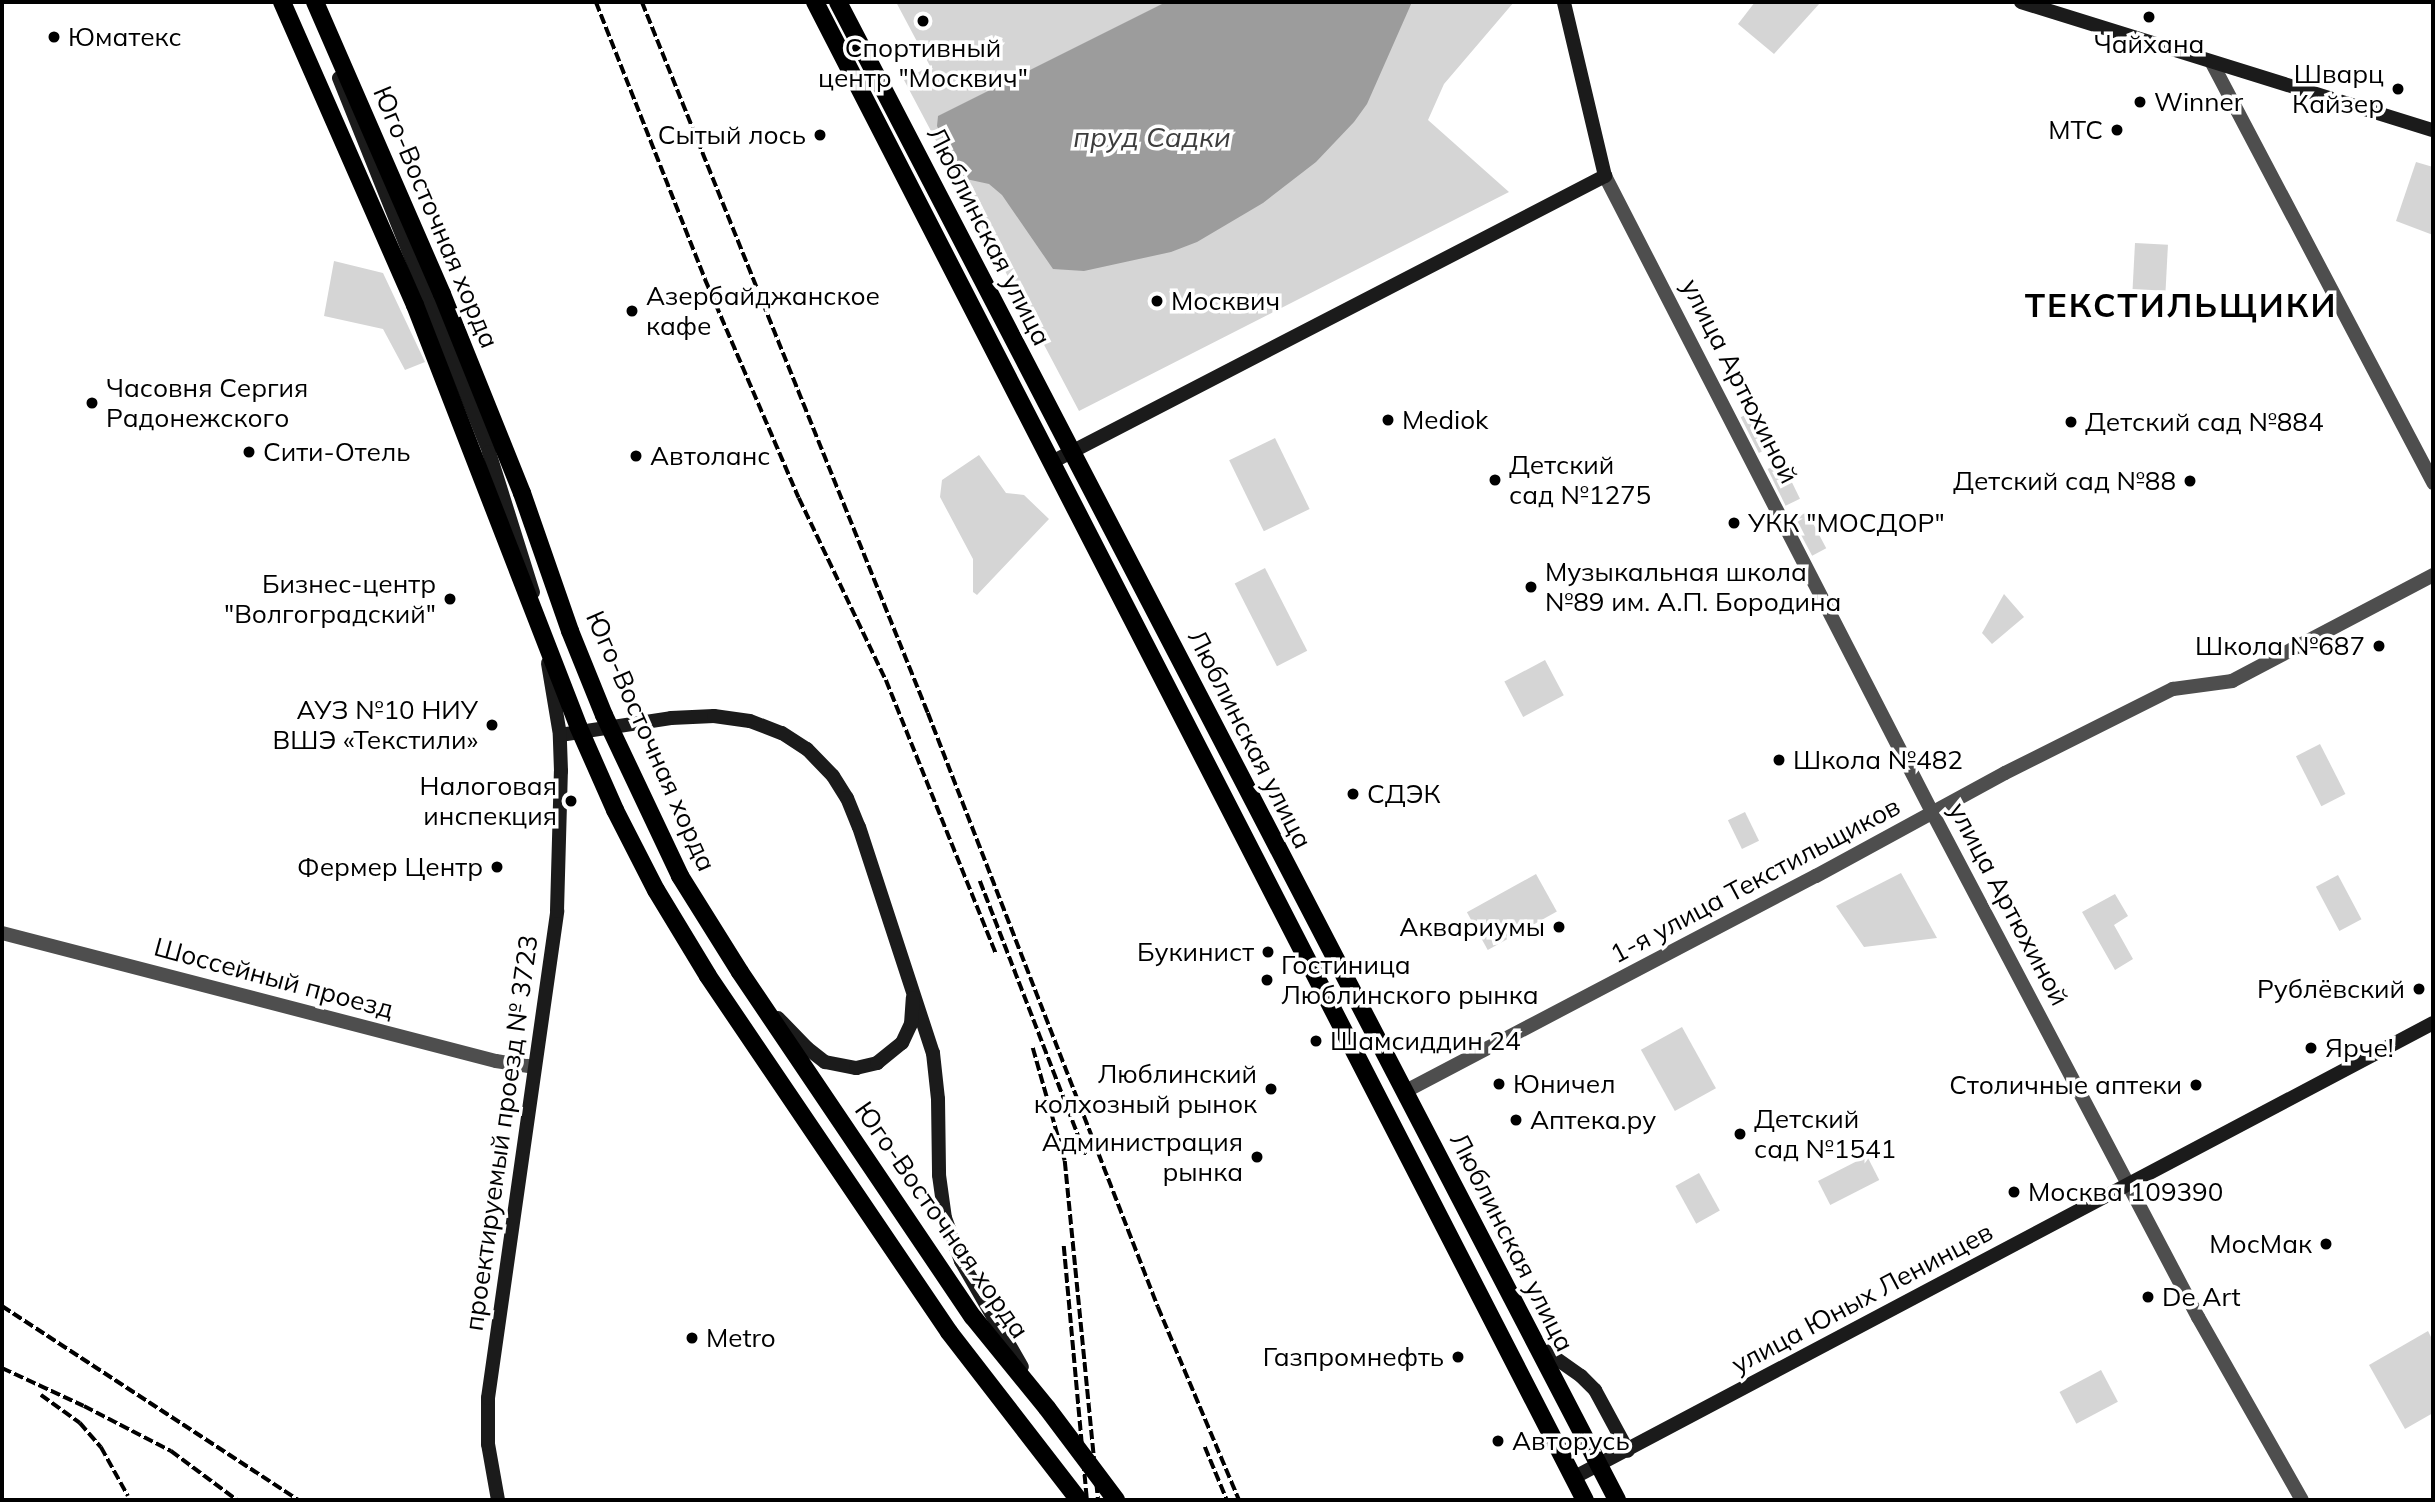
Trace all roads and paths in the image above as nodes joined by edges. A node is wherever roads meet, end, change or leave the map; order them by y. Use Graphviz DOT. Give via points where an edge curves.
graph roads {
  1 [pos="282,2"];
  2 [pos="308,2"];
  3 [pos="315,2"];
  4 [pos="815,2"];
  5 [pos="838,2"];
  6 [pos="1564,2"];
  7 [pos="2021,2"];
  8 [pos="2212,63"];
  9 [pos="2433,130"];
  10 [pos="1605,176"];
  11 [pos="1071,452"];
  12 [pos="1052,462"];
  13 [pos="2433,483"];
  14 [pos="2433,575"];
  15 [pos="560,735"];
  16 [pos="1933,814"];
  17 [pos="2,933"];
  18 [pos="906,970"];
  19 [pos="740,972"];
  20 [pos="2433,1023"];
  21 [pos="534,1067"];
  22 [pos="1405,1092"];
  23 [pos="2129,1181"];
  24 [pos="1535,1343"];
  25 [pos="1047,1408"];
  26 [pos="1628,1451"];
  27 [pos="1598,1466"];
  28 [pos="1573,1478"];
  29 [pos="498,1500"];
  30 [pos="1080,1500"];
  31 [pos="1115,1500"];
  32 [pos="1585,1500"];
  33 [pos="1617,1500"];
  34 [pos="2302,1500"];
  1 -- 30 [label="main road, Юго-Восточная хорда" via="420,318 578,726 656,890 708,976 949,1332"];
  2 -- 15 [label="main road, проектируемый проезд № 3723" via="509,509 544,639"];
  3 -- 19 [label="main road, Юго-Восточная хорда" via="457,331 604,715 680,876"];
  4 -- 12 [label="main road, Люблинская улица"];
  5 -- 11 [label="main road, Люблинская улица"];
  6 -- 10 [label="main road"];
  7 -- 8 [label="main road"];
  8 -- 9 [label="main road"];
  8 -- 13 [label="street"];
  10 -- 11 [label="main road"];
  10 -- 16 [label="street, улица Артюхиной"];
  11 -- 12 [label="main road"];
  11 -- 22 [label="main road, Люблинская улица"];
  12 -- 28 [label="main road, Люблинская улица"];
  14 -- 16 [label="street, 1-я улица Текстильщиков" via="2232,681 2173,689"];
  15 -- 18 [label="main road" via="714,716 750,720 807,749 847,798"];
  15 -- 21 [label="main road, проектируемый проезд № 3723" via="557,911"];
  16 -- 22 [label="street, 1-я улица Текстильщиков"];
  16 -- 23 [label="street, улица Артюхиной"];
  17 -- 21 [label="street, Шоссейный проезд"];
  18 -- 19 [label="main road" via="914,1002 907,1034 886,1057 856,1068 825,1062 807,1048"];
  18 -- 25 [label="main road" via="933,1053 945,1218 967,1272"];
  19 -- 25 [label="main road, Юго-Восточная хорда" via="973,1317"];
  20 -- 23 [label="main road, улица Юных Ленинцев"];
  21 -- 29 [label="main road, проектируемый проезд № 3723" via="488,1398 488,1444"];
  22 -- 24 [label="main road, Люблинская улица"];
  23 -- 26 [label="main road, улица Юных Ленинцев"];
  23 -- 34 [label="street, улица Артюхиной" via="2198,1317"];
  24 -- 26 [label="main road" via="1595,1390"];
  24 -- 27 [label="main road, Люблинская улица"];
  25 -- 31 [label="main road, Юго-Восточная хорда"];
  26 -- 27 [label="main road, улица Юных Ленинцев"];
  27 -- 28 [label="main road, улица Юных Ленинцев"];
  27 -- 33 [label="main road, Люблинская улица"];
  28 -- 32 [label="main road, Люблинская улица"];
}
